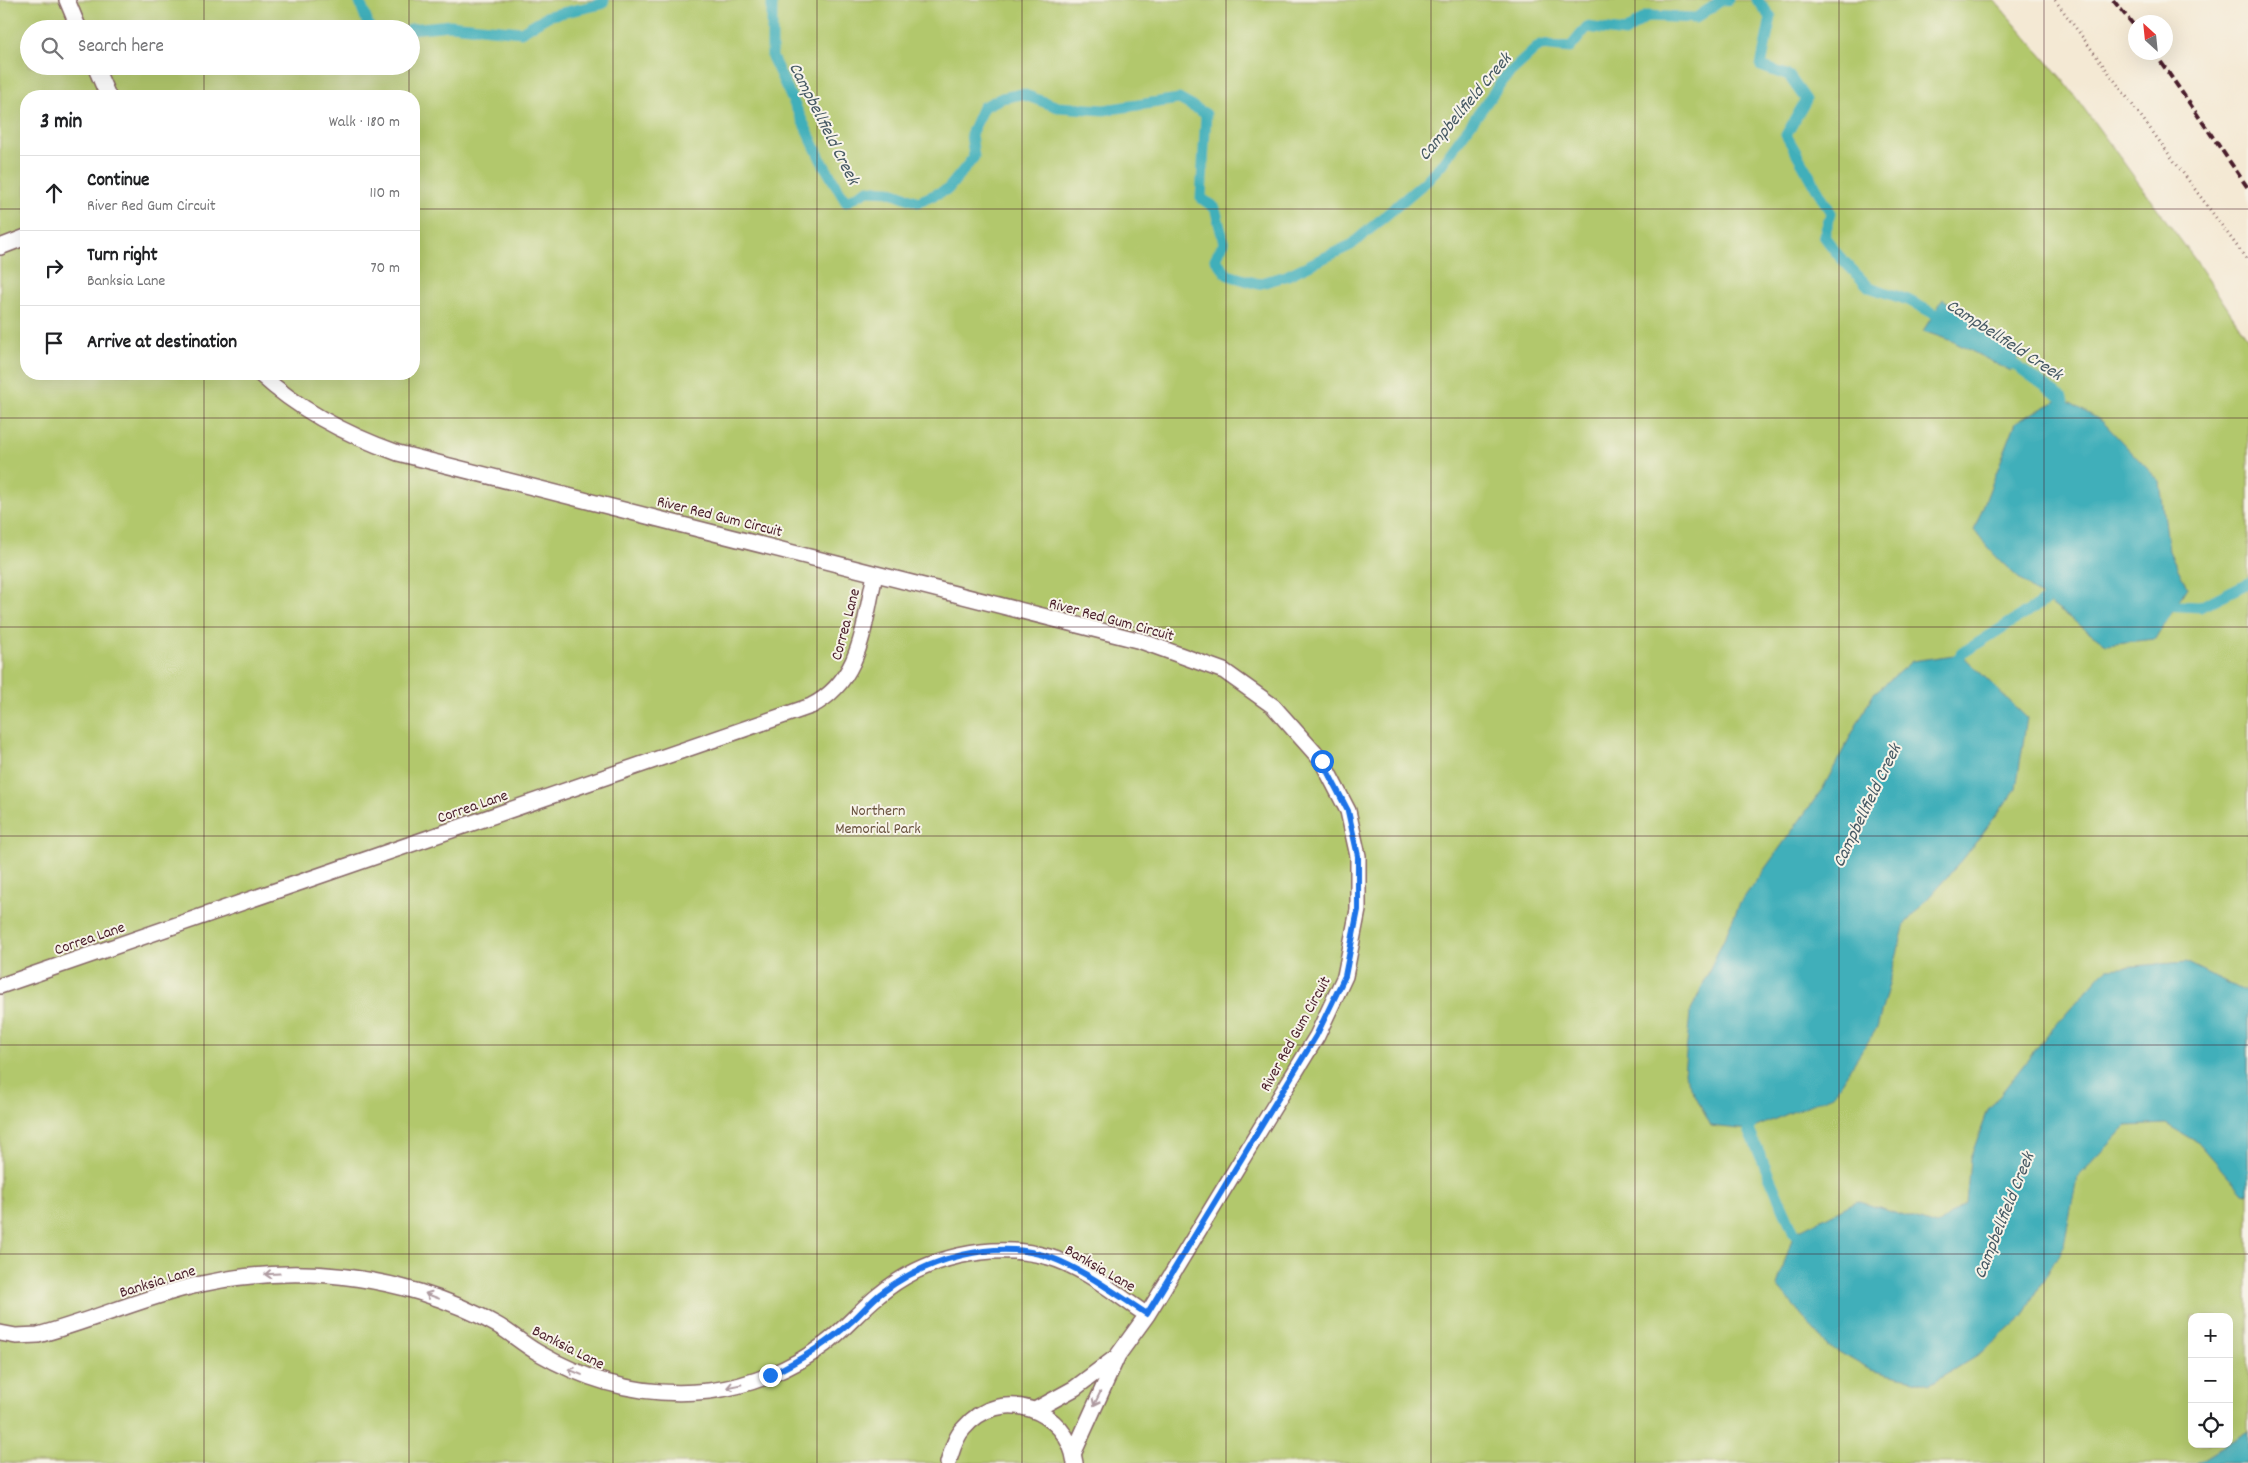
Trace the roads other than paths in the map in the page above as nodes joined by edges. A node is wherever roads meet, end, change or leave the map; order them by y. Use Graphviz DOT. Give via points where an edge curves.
graph roads {
  1 [pos="67,0"];
  2 [pos="75,20"];
  3 [pos="99,75"];
  4 [pos="105,90"];
  5 [pos="20,239"];
  6 [pos="0,247"];
  7 [pos="267,380"];
  8 [pos="875,575"];
  9 [pos="0,986"];
  10 [pos="1147,1314"];
  11 [pos="0,1333"];
  12 [pos="1118,1355"];
  13 [pos="1035,1410"];
  14 [pos="1074,1458"];
  15 [pos="948,1463"];
  1 -- 2 [label="lane"];
  3 -- 4 [label="lane"];
  5 -- 6 [label="lane"];
  7 -- 8 [label="lane, River Red Gum Circuit" via="320,419 363,441 398,453 807,555"];
  8 -- 9 [label="lane, Correa Lane" via="851,670 833,692 811,706"];
  8 -- 10 [label="lane, River Red Gum Circuit" via="1141,641 1224,671 1273,706 1322,761 1348,811 1358,856 1358,910 1345,976 1316,1036"];
  10 -- 11 [label="lane, Banksia Lane, one-way" via="1075,1268 1051,1257 1024,1252 980,1252 924,1267 899,1280 824,1344 770,1375 718,1389 670,1393 634,1390 598,1381 536,1351 497,1325 462,1308 382,1282 341,1275 264,1274 223,1280 181,1289 38,1335"];
  10 -- 12 [label="lane, River Red Gum Circuit"];
  12 -- 13 [label="lane, River Red Gum Circuit" via="1075,1388"];
  12 -- 14 [label="lane, River Red Gum Circuit, one-way"];
  13 -- 14 [label="lane" via="1066,1434"];
  13 -- 15 [label="lane" via="997,1407 979,1415 963,1428"];
}
